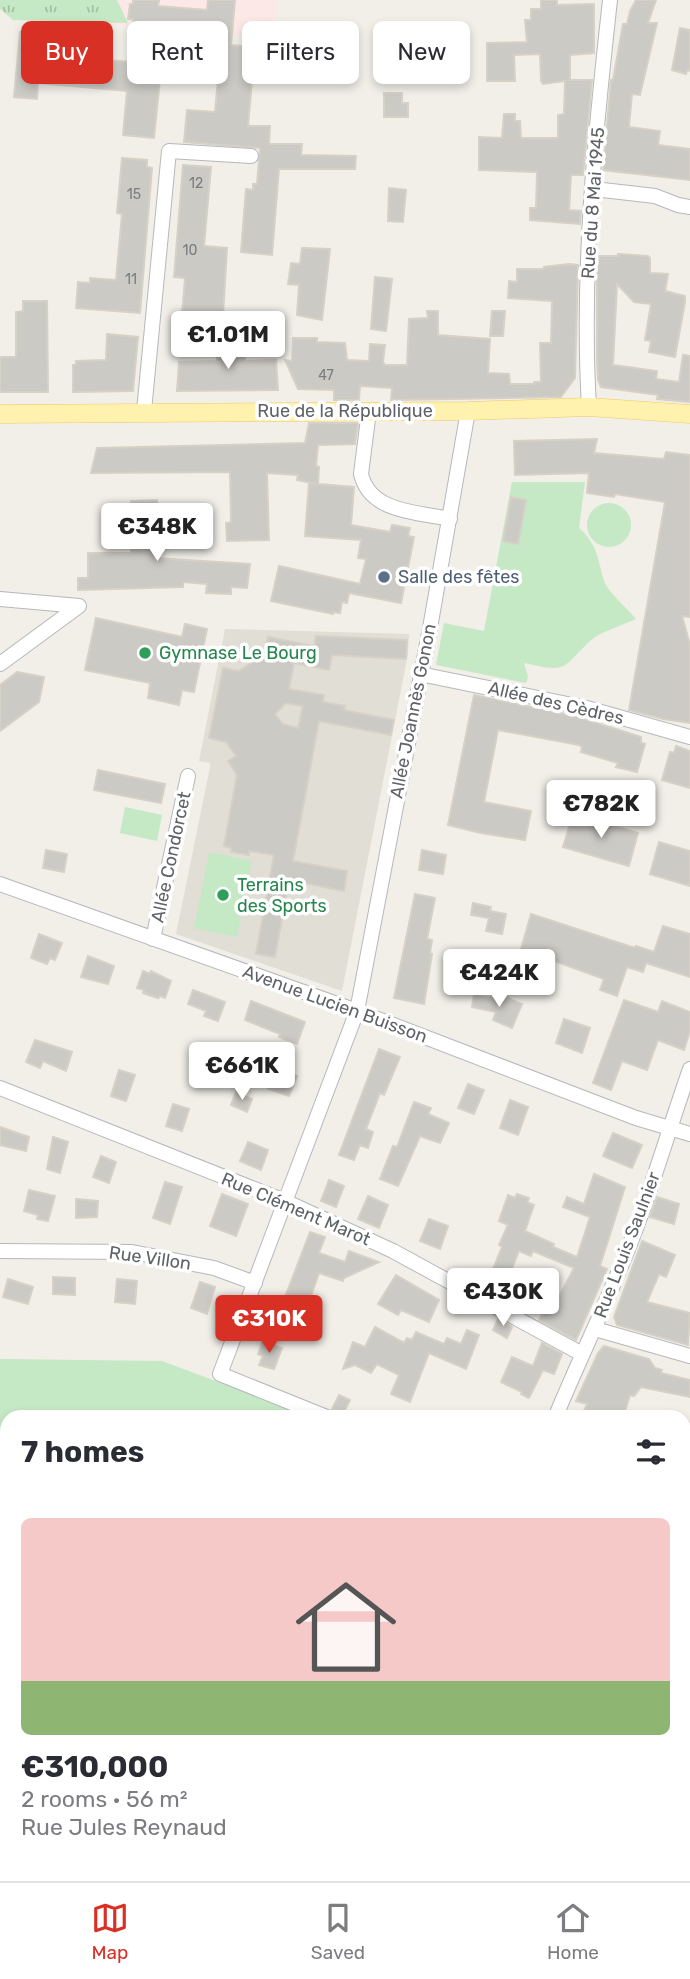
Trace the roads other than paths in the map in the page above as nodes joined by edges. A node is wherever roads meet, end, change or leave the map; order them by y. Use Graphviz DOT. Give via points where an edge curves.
graph roads {
  1 [pos="610,0"];
  2 [pos="251,156"];
  3 [pos="594,189"];
  4 [pos="690,207"];
  5 [pos="589,407"];
  6 [pos="144,411"];
  7 [pos="369,411"];
  8 [pos="468,411"];
  9 [pos="0,414"];
  10 [pos="690,414"];
  11 [pos="450,519"];
  12 [pos="0,599"];
  13 [pos="0,664"];
  14 [pos="420,674"];
  15 [pos="690,737"];
  16 [pos="188,776"];
  17 [pos="0,884"];
  18 [pos="153,939"];
  19 [pos="357,1011"];
  20 [pos="690,1069"];
  21 [pos="0,1088"];
  22 [pos="670,1128"];
  23 [pos="690,1134"];
  24 [pos="287,1202"];
  25 [pos="0,1251"];
  26 [pos="255,1283"];
  27 [pos="595,1329"];
  28 [pos="582,1354"];
  29 [pos="690,1356"];
  30 [pos="309,1410"];
  31 [pos="558,1410"];
  1 -- 3 [label="street, Rue du 8 Mai 1945"];
  2 -- 6 [label="street" via="169,151"];
  3 -- 4 [label="street" via="655,196"];
  3 -- 5 [label="street, Rue du 8 Mai 1945" via="586,314"];
  5 -- 8 [label="main road, Rue de la République"];
  5 -- 10 [label="main road, Rue de la République"];
  6 -- 7 [label="main road, Rue de la République"];
  6 -- 9 [label="main road, Rue de la République"];
  7 -- 8 [label="main road, Rue de la République"];
  7 -- 11 [label="street" via="363,482 383,505"];
  8 -- 11 [label="street, Allée Joannès Gonon"];
  11 -- 14 [label="street, Allée Joannès Gonon"];
  12 -- 13 [label="street" via="79,606"];
  14 -- 15 [label="street, Allée des Cèdres" via="587,708"];
  14 -- 19 [label="street, Allée Joannès Gonon"];
  16 -- 18 [label="street, Allée Condorcet"];
  17 -- 18 [label="street, Avenue Lucien Buisson"];
  18 -- 19 [label="street, Avenue Lucien Buisson"];
  19 -- 22 [label="street, Avenue Lucien Buisson"];
  19 -- 24 [label="street, Allée Joannès Gonon"];
  20 -- 22 [label="street, Rue Louis Saulnier"];
  21 -- 24 [label="street, Rue Clément Marot"];
  22 -- 23 [label="street, Avenue Lucien Buisson"];
  22 -- 27 [label="street, Rue Louis Saulnier"];
  24 -- 26 [label="street, Allée Joannès Gonon"];
  24 -- 28 [label="street, Rue Clément Marot" via="393,1251"];
  25 -- 26 [label="street, Rue Villon" via="132,1252 214,1268"];
  26 -- 30 [label="street, Allée Joannès Gonon" via="220,1374"];
  27 -- 28 [label="street, Rue Louis Saulnier"];
  27 -- 29 [label="street"];
  28 -- 31 [label="street, Rue Louis Saulnier"];
}
